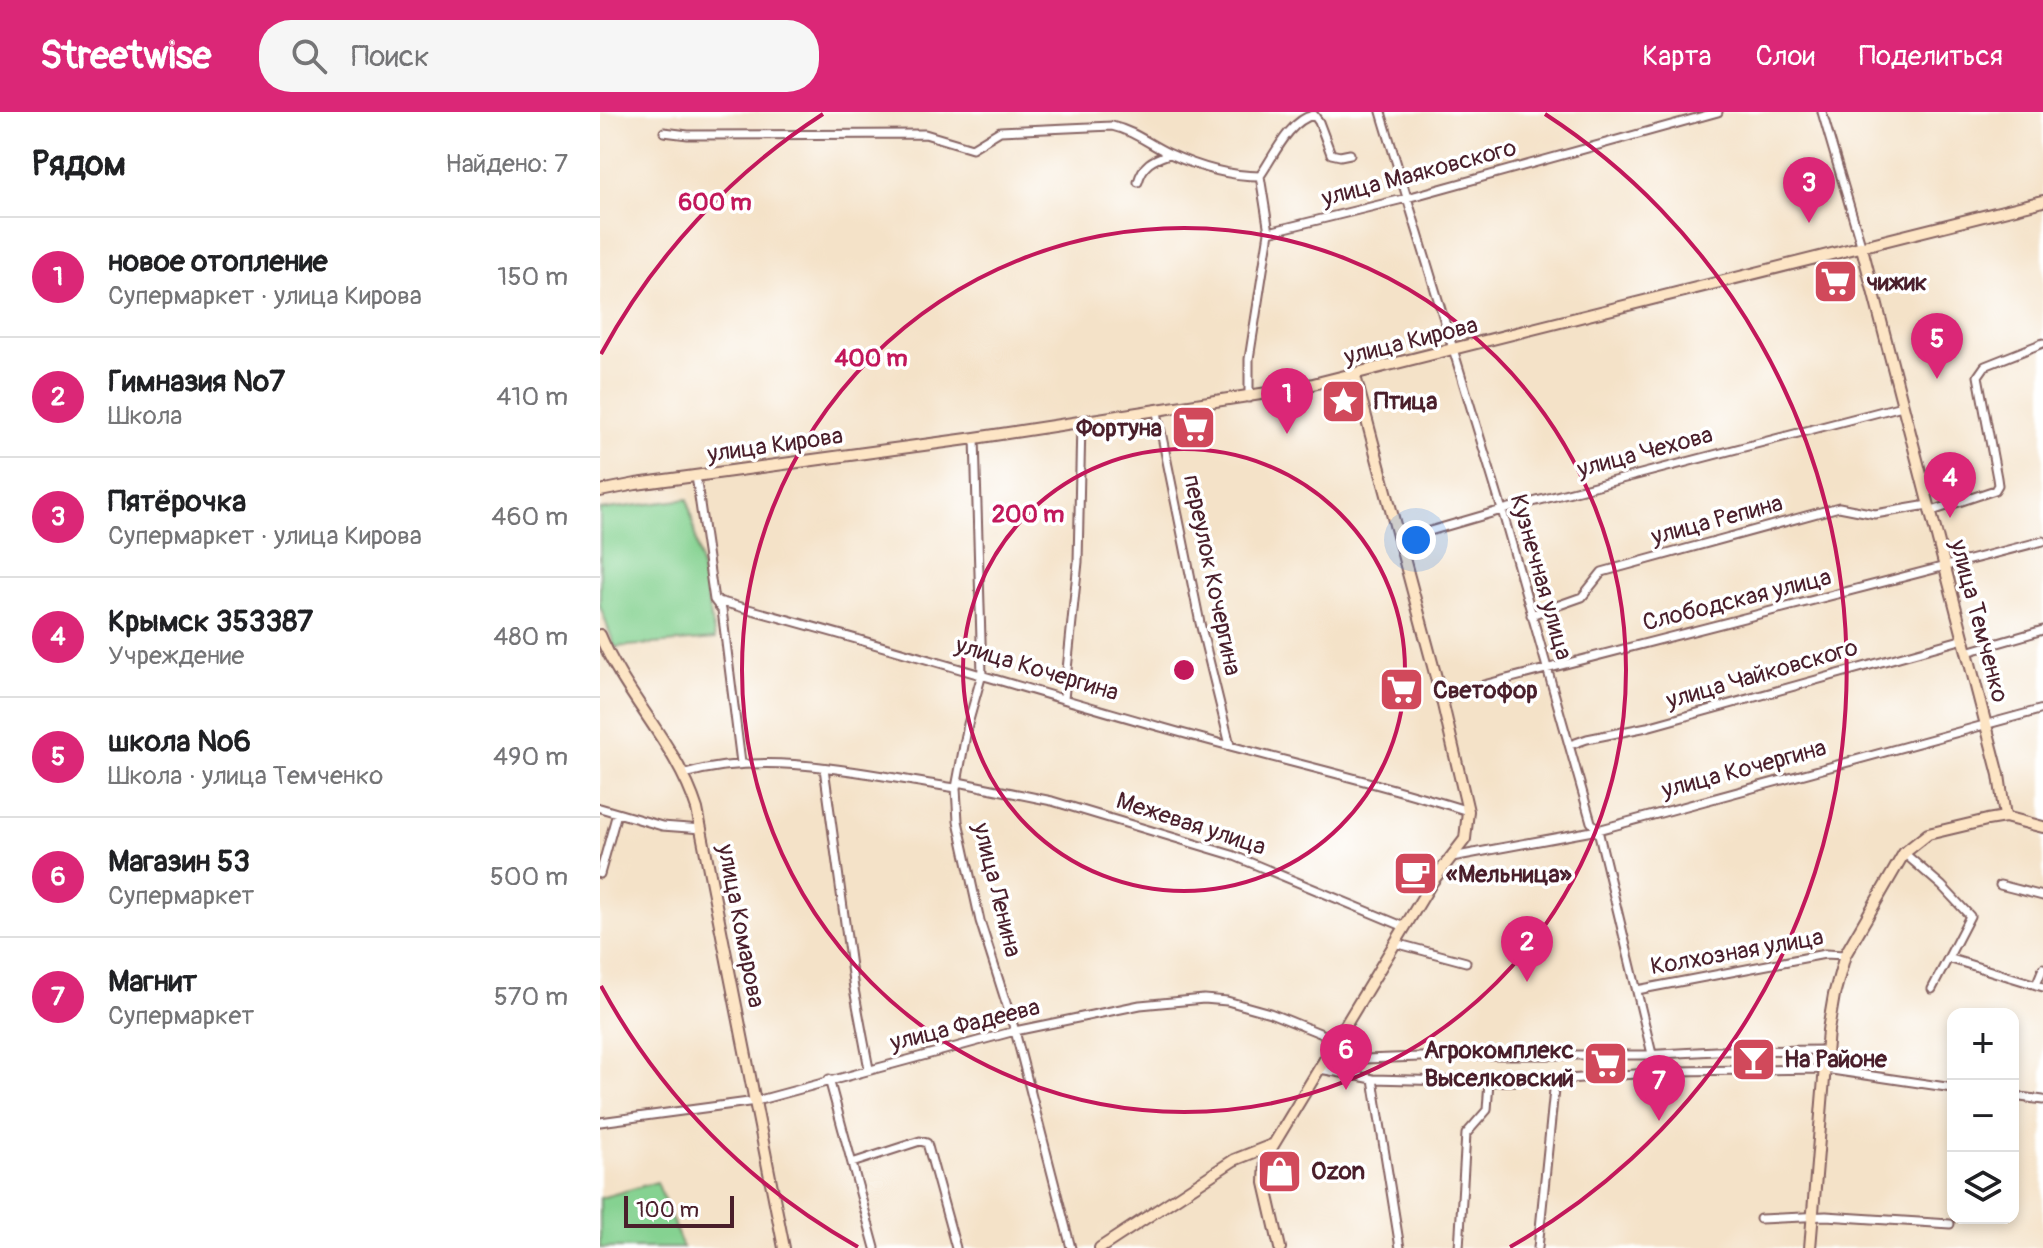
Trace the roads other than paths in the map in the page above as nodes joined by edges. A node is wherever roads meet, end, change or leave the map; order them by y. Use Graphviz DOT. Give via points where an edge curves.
graph roads {
  1 [pos="1381,112"];
  2 [pos="1718,112"];
  3 [pos="1822,112"];
  4 [pos="664,132"];
  5 [pos="1169,154"];
  6 [pos="1350,154"];
  7 [pos="1260,176"];
  8 [pos="1138,182"];
  9 [pos="1407,198"];
  10 [pos="2043,201"];
  11 [pos="1269,232"];
  12 [pos="1862,248"];
  13 [pos="2043,343"];
  14 [pos="1453,351"];
  15 [pos="1355,376"];
  16 [pos="1249,398"];
  17 [pos="1902,406"];
  18 [pos="1157,412"];
  19 [pos="1081,422"];
  20 [pos="975,438"];
  21 [pos="696,476"];
  22 [pos="600,483"];
  23 [pos="636,484"];
  24 [pos="600,491"];
  25 [pos="1928,509"];
  26 [pos="1502,510"];
  27 [pos="1399,540"];
  28 [pos="2043,541"];
  29 [pos="1944,568"];
  30 [pos="714,600"];
  31 [pos="1531,615"];
  32 [pos="2043,630"];
  33 [pos="600,635"];
  34 [pos="1964,639"];
  35 [pos="1967,652"];
  36 [pos="1546,670"];
  37 [pos="982,674"];
  38 [pos="1441,696"];
  39 [pos="1064,699"];
  40 [pos="2043,709"];
  41 [pos="1985,724"];
  42 [pos="1230,745"];
  43 [pos="1570,745"];
  44 [pos="741,763"];
  45 [pos="824,768"];
  46 [pos="685,774"];
  47 [pos="957,785"];
  48 [pos="600,808"];
  49 [pos="1468,811"];
  50 [pos="617,813"];
  51 [pos="2005,817"];
  52 [pos="2043,827"];
  53 [pos="702,829"];
  54 [pos="1598,830"];
  55 [pos="1904,853"];
  56 [pos="1452,857"];
  57 [pos="600,874"];
  58 [pos="2000,885"];
  59 [pos="2043,896"];
  60 [pos="1405,927"];
  61 [pos="1395,943"];
  62 [pos="1845,955"];
  63 [pos="1948,958"];
  64 [pos="1466,962"];
  65 [pos="2043,968"];
  66 [pos="2040,986"];
  67 [pos="1932,989"];
  68 [pos="1637,990"];
  69 [pos="1015,1031"];
  70 [pos="1337,1040"];
  71 [pos="1827,1050"];
  72 [pos="1652,1054"];
  73 [pos="869,1069"];
  74 [pos="1320,1069"];
  75 [pos="1825,1069"];
  76 [pos="1648,1074"];
  77 [pos="1353,1076"];
  78 [pos="829,1079"];
  79 [pos="1373,1079"];
  80 [pos="1555,1080"];
  81 [pos="1489,1082"];
  82 [pos="1947,1087"];
  83 [pos="2019,1097"];
  84 [pos="2043,1100"];
  85 [pos="756,1101"];
  86 [pos="600,1122"];
  87 [pos="1272,1145"];
  88 [pos="852,1163"];
  89 [pos="1814,1218"];
  90 [pos="1760,1219"];
  91 [pos="1947,1224"];
  92 [pos="784,1248"];
  93 [pos="875,1248"];
  94 [pos="956,1248"];
  95 [pos="1071,1248"];
  96 [pos="1100,1248"];
  97 [pos="1280,1248"];
  98 [pos="1400,1248"];
  99 [pos="1459,1248"];
  100 [pos="1538,1248"];
  101 [pos="1810,1248"];
  1 -- 9 [label="street, Кузнечная улица"];
  2 -- 9 [label="street, улица Маяковского"];
  3 -- 12 [label="street, улица Темченко"];
  4 -- 5 [label="street" via="925,134 972,148 1000,131 1112,126 1128,129"];
  5 -- 7 [label="street" via="1237,176"];
  5 -- 8 [label="street" via="1144,166"];
  6 -- 7 [label="street" via="1331,154 1314,115 1292,129"];
  7 -- 11 [label="street"];
  9 -- 11 [label="street, улица Маяковского"];
  9 -- 14 [label="street, Кузнечная улица"];
  10 -- 12 [label="main road, улица Кирова"];
  11 -- 16 [label="street" via="1249,359"];
  12 -- 14 [label="main road, улица Кирова"];
  12 -- 17 [label="main road, улица Темченко"];
  13 -- 25 [label="street, улица Репина" via="1985,366 1978,376 1995,490"];
  14 -- 15 [label="main road, улица Кирова"];
  14 -- 26 [label="street, Кузнечная улица"];
  15 -- 16 [label="main road, улица Кирова"];
  15 -- 27 [label="main road"];
  16 -- 18 [label="main road, улица Кирова"];
  17 -- 25 [label="main road, улица Темченко"];
  17 -- 26 [label="street, улица Чехова"];
  18 -- 19 [label="main road, улица Кирова"];
  18 -- 42 [label="street, переулок Кочергина"];
  19 -- 20 [label="main road, улица Кирова"];
  19 -- 39 [label="street" via="1078,562"];
  20 -- 21 [label="main road, улица Кирова"];
  20 -- 37 [label="street, улица Ленина"];
  21 -- 23 [label="main road, улица Кирова"];
  21 -- 30 [label="street"];
  22 -- 23 [label="main road"];
  23 -- 24 [label="main road"];
  25 -- 29 [label="main road, улица Темченко"];
  25 -- 31 [label="street, улица Репина" via="1875,514 1839,507 1602,572 1582,597"];
  26 -- 27 [label="street, улица Чехова"];
  26 -- 31 [label="street, Кузнечная улица"];
  27 -- 38 [label="main road"];
  28 -- 29 [label="street, Слободская улица"];
  29 -- 34 [label="main road, улица Темченко"];
  29 -- 36 [label="street, Слободская улица"];
  30 -- 37 [label="street, улица Кочергина"];
  30 -- 44 [label="street" via="722,610"];
  31 -- 36 [label="street, Кузнечная улица"];
  32 -- 35 [label="street"];
  33 -- 46 [label="main road, улица Комарова"];
  34 -- 35 [label="main road, улица Темченко"];
  34 -- 43 [label="street, улица Чайковского"];
  35 -- 41 [label="main road, улица Темченко"];
  36 -- 38 [label="street, Слободская улица"];
  36 -- 43 [label="street, Кузнечная улица"];
  37 -- 39 [label="street, улица Кочергина"];
  37 -- 47 [label="street, улица Ленина"];
  38 -- 49 [label="main road"];
  39 -- 42 [label="street, улица Кочергина"];
  40 -- 41 [label="street, улица Кочергина"];
  41 -- 51 [label="main road, улица Темченко"];
  41 -- 54 [label="street, улица Кочергина"];
  42 -- 49 [label="street, улица Кочергина"];
  43 -- 54 [label="street, Кузнечная улица" via="1591,822"];
  44 -- 45 [label="street, Межевая улица"];
  44 -- 46 [label="street, Межевая улица"];
  45 -- 47 [label="street, Межевая улица"];
  45 -- 73 [label="street"];
  46 -- 53 [label="main road, улица Комарова"];
  47 -- 60 [label="street, Межевая улица" via="1052,801 1232,855"];
  47 -- 69 [label="street, улица Ленина" via="970,880"];
  48 -- 50 [label="street"];
  49 -- 56 [label="main road" via="1465,839"];
  50 -- 53 [label="street" via="662,826"];
  50 -- 57 [label="street"];
  51 -- 52 [label="main road, Колхозная улица"];
  51 -- 55 [label="main road, Колхозная улица" via="1943,828 1918,839"];
  53 -- 85 [label="main road, улица Комарова"];
  54 -- 56 [label="street, улица Кочергина"];
  54 -- 68 [label="street, Кузнечная улица"];
  55 -- 62 [label="main road, Колхозная улица"];
  55 -- 63 [label="street" via="1970,916"];
  56 -- 60 [label="main road"];
  58 -- 59 [label="street"];
  60 -- 61 [label="main road"];
  61 -- 64 [label="street"];
  61 -- 70 [label="main road"];
  62 -- 68 [label="street, Колхозная улица" via="1825,954"];
  62 -- 71 [label="main road, Колхозная улица"];
  63 -- 66 [label="street"];
  63 -- 67 [label="street"];
  65 -- 66 [label="street"];
  68 -- 72 [label="street, Кузнечная улица"];
  69 -- 70 [label="street, улица Фадеева" via="1140,1005 1204,999 1248,1006"];
  69 -- 73 [label="street, улица Фадеева"];
  69 -- 95 [label="street, улица Ленина"];
  70 -- 74 [label="main road"];
  71 -- 72 [label="street"];
  71 -- 75 [label="main road, Колхозная улица"];
  72 -- 76 [label="street"];
  72 -- 77 [label="street" via="1364,1059 1355,1065"];
  73 -- 78 [label="street, улица Фадеева"];
  74 -- 77 [label="street"];
  74 -- 87 [label="main road"];
  75 -- 76 [label="street"];
  75 -- 82 [label="street"];
  75 -- 89 [label="main road, Колхозная улица"];
  76 -- 80 [label="street"];
  77 -- 79 [label="street"];
  78 -- 85 [label="street, улица Фадеева"];
  78 -- 88 [label="street"];
  79 -- 81 [label="street"];
  79 -- 98 [label="street"];
  80 -- 81 [label="street"];
  80 -- 100 [label="street"];
  81 -- 99 [label="street" via="1487,1110 1466,1134"];
  83 -- 84 [label="street"];
  85 -- 86 [label="street, улица Фадеева"];
  85 -- 92 [label="main road, улица Комарова"];
  87 -- 96 [label="main road" via="1234,1160"];
  87 -- 97 [label="main road" via="1264,1174"];
  88 -- 93 [label="street"];
  88 -- 94 [label="street" via="927,1143"];
  89 -- 90 [label="street"];
  89 -- 91 [label="street"];
  89 -- 101 [label="main road, Колхозная улица"];
}
